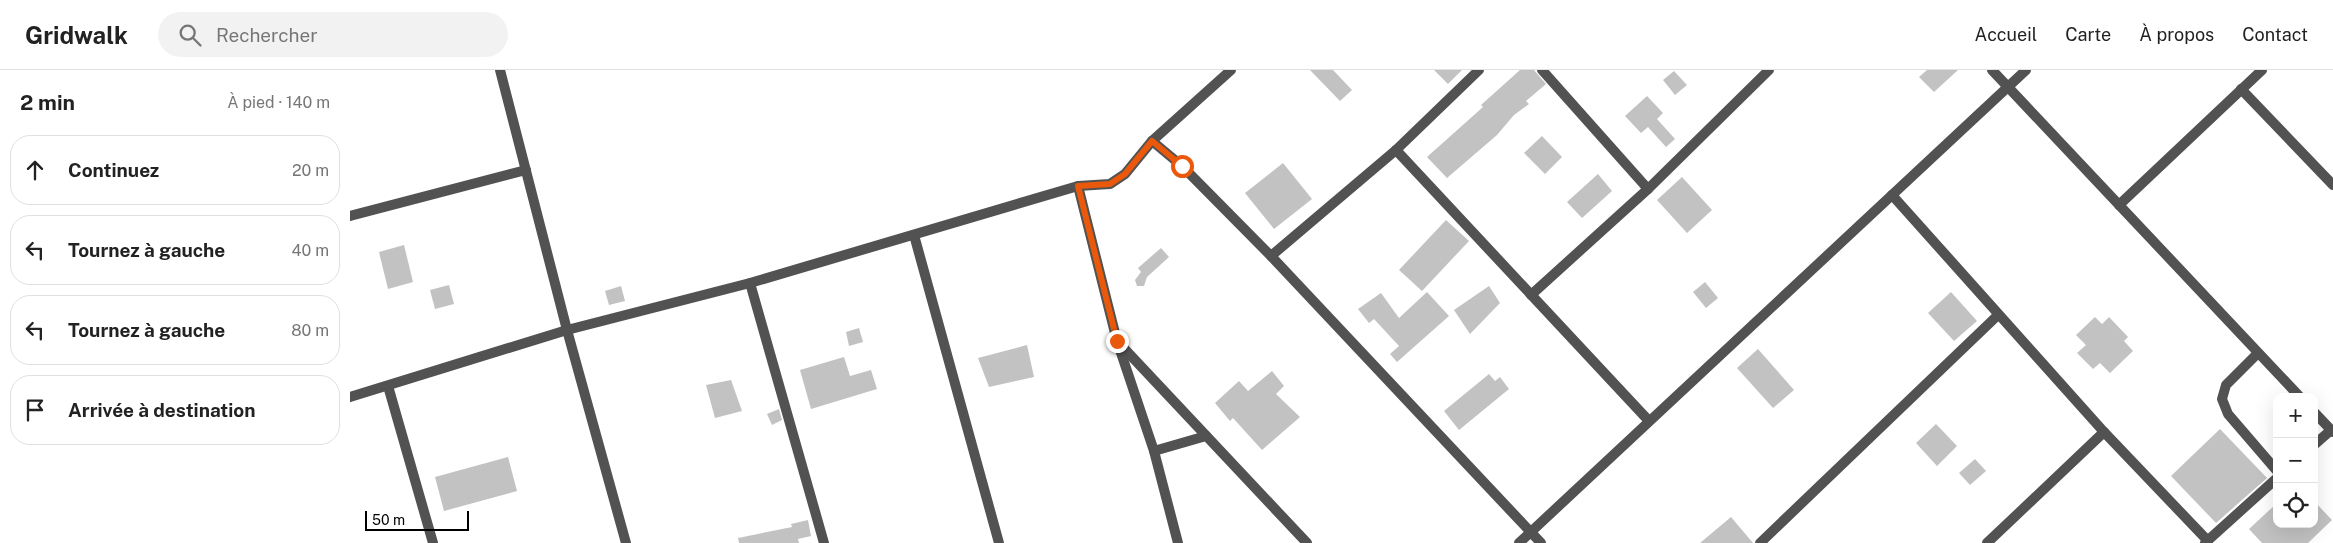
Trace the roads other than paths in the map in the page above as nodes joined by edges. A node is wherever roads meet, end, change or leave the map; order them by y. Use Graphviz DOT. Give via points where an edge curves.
graph roads {
  1 [pos="500,70"];
  2 [pos="1231,70"];
  3 [pos="1479,70"];
  4 [pos="1542,70"];
  5 [pos="1992,70"];
  6 [pos="2026,70"];
  7 [pos="2262,70"];
  8 [pos="1765,71"];
  9 [pos="2008,87"];
  10 [pos="2240,89"];
  11 [pos="1152,141"];
  12 [pos="1396,150"];
  13 [pos="526,170"];
  14 [pos="2333,185"];
  15 [pos="1078,186"];
  16 [pos="1648,189"];
  17 [pos="1892,195"];
  18 [pos="2119,205"];
  19 [pos="350,216"];
  20 [pos="914,235"];
  21 [pos="1271,256"];
  22 [pos="750,283"];
  23 [pos="1531,295"];
  24 [pos="1998,315"];
  25 [pos="567,330"];
  26 [pos="1117,341"];
  27 [pos="2258,353"];
  28 [pos="388,386"];
  29 [pos="2296,393"];
  30 [pos="350,397"];
  31 [pos="2318,416"];
  32 [pos="1649,421"];
  33 [pos="2332,431"];
  34 [pos="2104,432"];
  35 [pos="1206,436"];
  36 [pos="2318,442"];
  37 [pos="1154,451"];
  38 [pos="2273,466"];
  39 [pos="2273,482"];
  40 [pos="1531,532"];
  41 [pos="1764,542"];
  42 [pos="2206,542"];
  43 [pos="433,543"];
  44 [pos="626,543"];
  45 [pos="824,543"];
  46 [pos="999,543"];
  47 [pos="1178,543"];
  48 [pos="1307,543"];
  49 [pos="1519,543"];
  50 [pos="1541,543"];
  51 [pos="1987,543"];
  1 -- 13 [label="street"];
  2 -- 11 [label="street"];
  3 -- 12 [label="street"];
  4 -- 16 [label="street"];
  5 -- 9 [label="street"];
  6 -- 9 [label="street"];
  7 -- 10 [label="street"];
  8 -- 16 [label="street"];
  9 -- 17 [label="street"];
  9 -- 18 [label="street"];
  10 -- 14 [label="street"];
  10 -- 18 [label="street"];
  11 -- 15 [label="street" via="1125,174 1110,184"];
  11 -- 21 [label="street" via="1182,166"];
  12 -- 21 [label="street"];
  12 -- 23 [label="street"];
  13 -- 19 [label="street"];
  13 -- 25 [label="street"];
  15 -- 20 [label="street"];
  15 -- 26 [label="street"];
  16 -- 23 [label="street"];
  17 -- 24 [label="street"];
  17 -- 32 [label="street"];
  18 -- 27 [label="street"];
  20 -- 22 [label="street"];
  20 -- 46 [label="street"];
  21 -- 40 [label="street"];
  22 -- 25 [label="street"];
  22 -- 45 [label="street"];
  23 -- 32 [label="street"];
  24 -- 34 [label="street"];
  24 -- 41 [label="street"];
  25 -- 28 [label="street"];
  25 -- 44 [label="street"];
  26 -- 35 [label="street"];
  26 -- 37 [label="street"];
  27 -- 29 [label="street"];
  27 -- 38 [label="street" via="2226,385 2222,399 2228,414"];
  28 -- 30 [label="street"];
  28 -- 43 [label="street"];
  31 -- 33 [label="street"];
  32 -- 40 [label="street"];
  33 -- 36 [label="street"];
  34 -- 42 [label="street"];
  34 -- 51 [label="street"];
  35 -- 37 [label="street"];
  35 -- 48 [label="street"];
  37 -- 47 [label="street"];
  39 -- 42 [label="street"];
  40 -- 49 [label="street"];
  40 -- 50 [label="street"];
}
